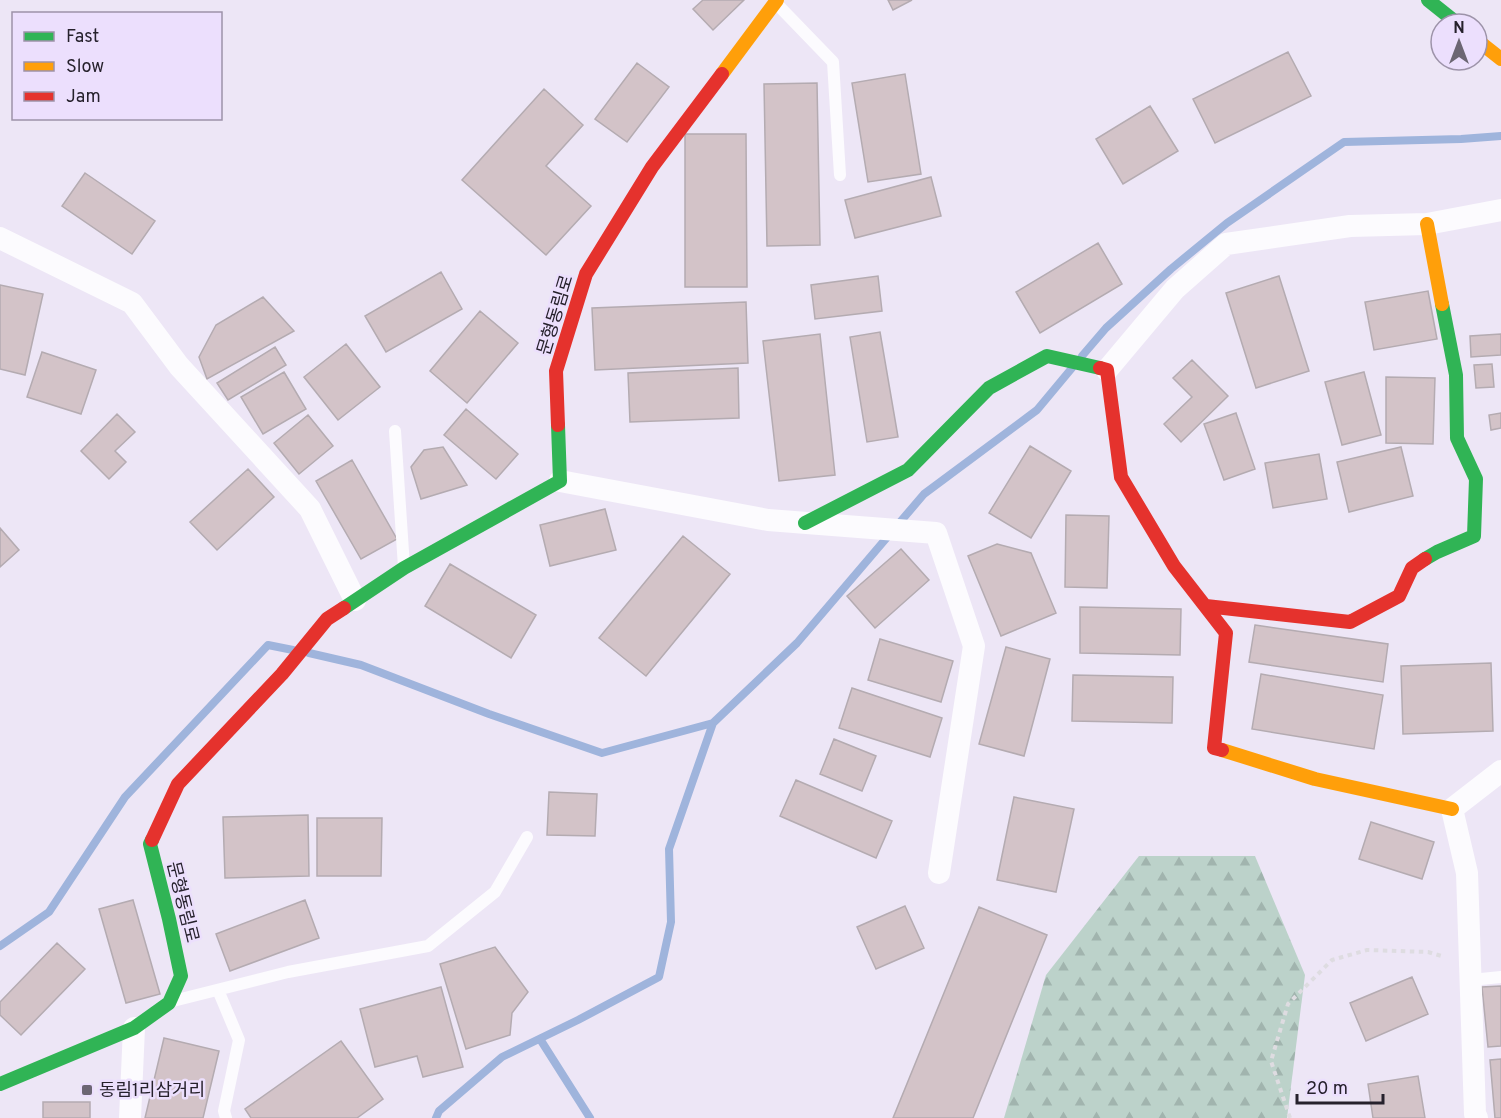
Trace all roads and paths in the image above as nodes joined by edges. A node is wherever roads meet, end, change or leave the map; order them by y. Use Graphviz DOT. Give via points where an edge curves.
graph roads {
  1 [pos="1428,0"];
  2 [pos="776,1"];
  3 [pos="1443,12"];
  4 [pos="1489,50"];
  5 [pos="1501,59"];
  6 [pos="840,175"];
  7 [pos="1501,210"];
  8 [pos="1427,224"];
  9 [pos="0,238"];
  10 [pos="1102,369"];
  11 [pos="395,431"];
  12 [pos="560,481"];
  13 [pos="805,523"];
  14 [pos="405,568"];
  15 [pos="355,600"];
  16 [pos="1206,606"];
  17 [pos="1501,771"];
  18 [pos="1452,809"];
  19 [pos="527,837"];
  20 [pos="939,873"];
  21 [pos="1471,969"];
  22 [pos="1501,977"];
  23 [pos="218,990"];
  24 [pos="169,1002"];
  25 [pos="134,1028"];
  26 [pos="0,1084"];
  27 [pos="130,1118"];
  28 [pos="226,1118"];
  29 [pos="1290,1118"];
  30 [pos="1478,1118"];
  1 -- 3 [label="main road"];
  2 -- 6 [label="lane" via="833,63"];
  2 -- 12 [label="main road, 문형동림로" via="652,167 586,274 556,371"];
  4 -- 5 [label="main road"];
  7 -- 8 [label="street"];
  8 -- 10 [label="street" via="1350,226 1226,244 1175,289"];
  8 -- 16 [label="main road" via="1456,375 1457,438 1476,479 1474,536 1412,568 1399,596 1350,622"];
  9 -- 15 [label="street" via="132,303 179,366 310,509"];
  10 -- 13 [label="main road" via="1047,356 989,388 908,470"];
  10 -- 16 [label="main road" via="1121,477 1174,566"];
  11 -- 14 [label="lane"];
  12 -- 13 [label="street" via="768,520"];
  12 -- 14 [label="main road"];
  13 -- 20 [label="street" via="936,532 974,646"];
  14 -- 15 [label="main road"];
  15 -- 24 [label="main road, 문형동림로" via="327,619 287,668 178,784 150,843 181,976"];
  16 -- 18 [label="main road" via="1226,633 1214,748 1315,778"];
  17 -- 18 [label="street"];
  18 -- 21 [label="street" via="1467,873"];
  19 -- 23 [label="lane" via="495,892 428,946 288,972"];
  21 -- 22 [label="lane"];
  21 -- 29 [label="path" via="1428,952 1367,950 1332,960 1288,1004 1271,1061"];
  21 -- 30 [label="street"];
  23 -- 24 [label="lane"];
  23 -- 28 [label="lane" via="239,1040 224,1111"];
  24 -- 25 [label="main road"];
  25 -- 26 [label="main road"];
  25 -- 27 [label="street"];
}
